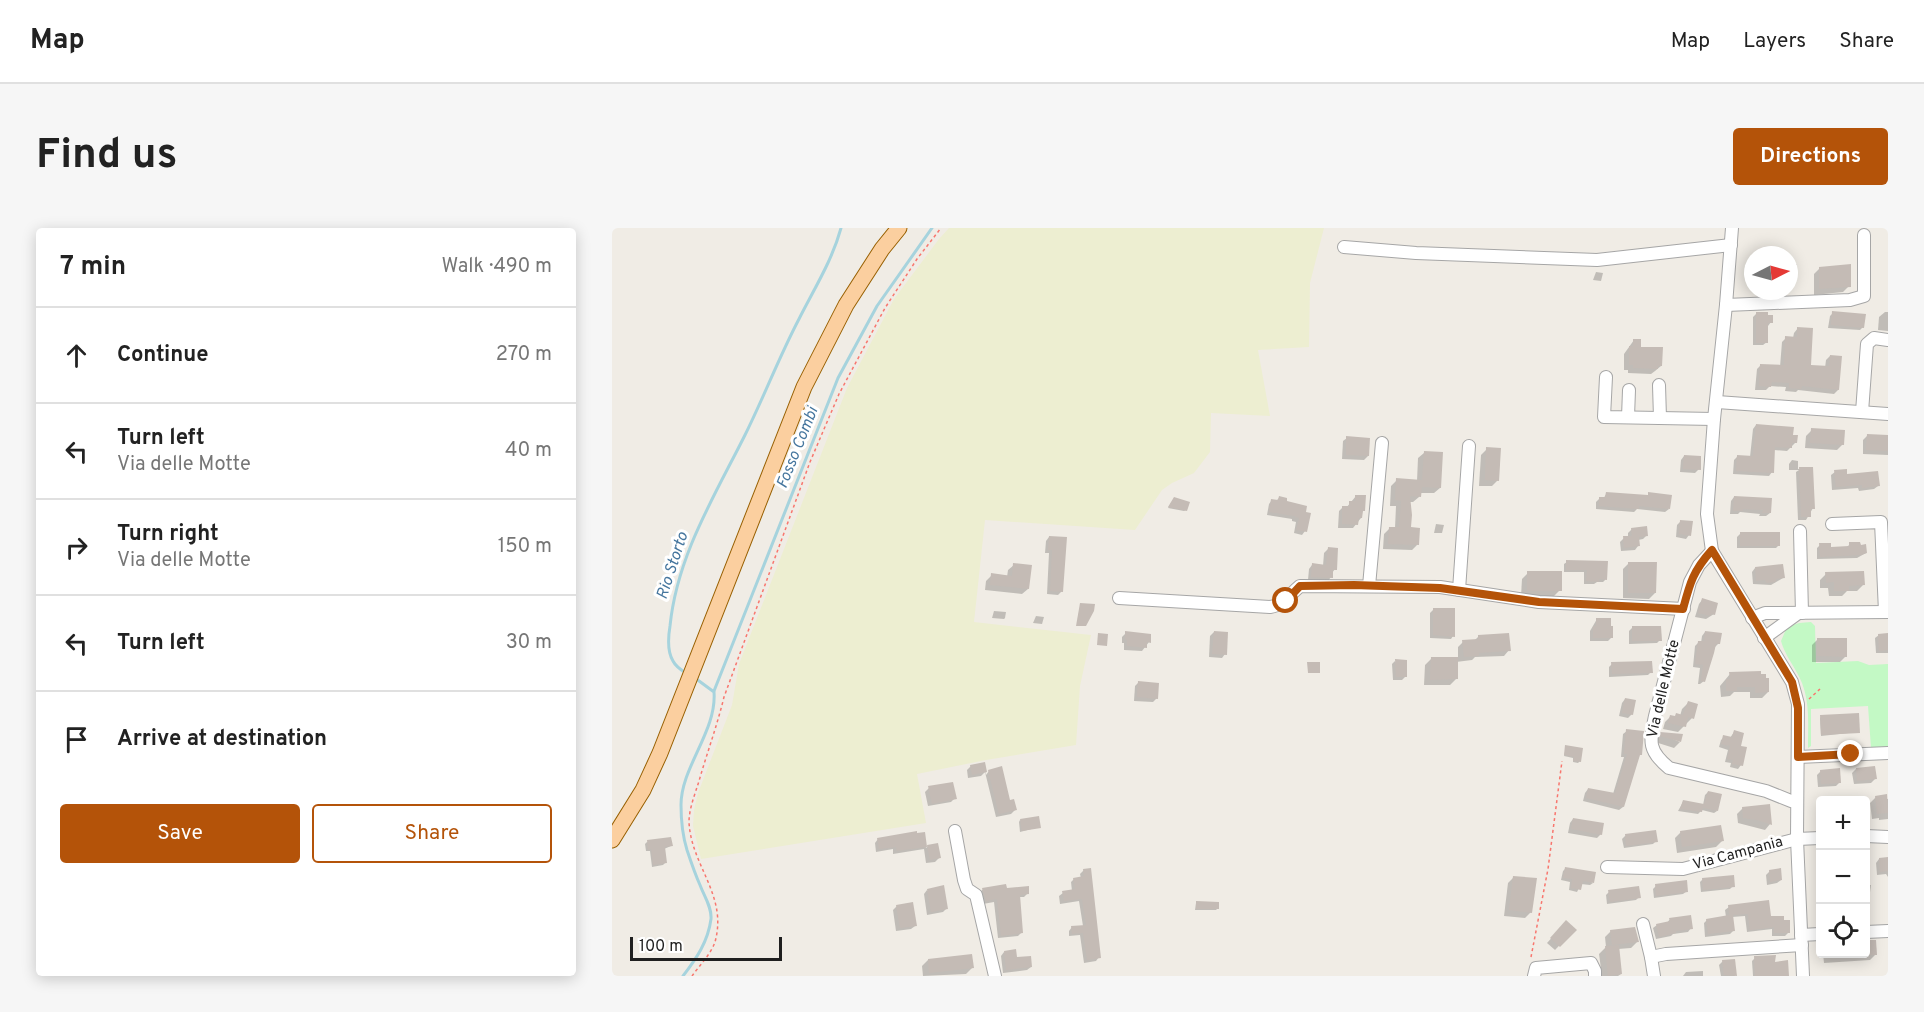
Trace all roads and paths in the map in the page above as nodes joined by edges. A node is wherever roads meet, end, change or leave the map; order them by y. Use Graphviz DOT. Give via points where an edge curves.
graph roads {
  1 [pos="899,228"];
  2 [pos="941,228"];
  3 [pos="1732,228"];
  4 [pos="1863,235"];
  5 [pos="1731,245"];
  6 [pos="1344,247"];
  7 [pos="1726,305"];
  8 [pos="1888,340"];
  9 [pos="1606,377"];
  10 [pos="1659,385"];
  11 [pos="1629,390"];
  12 [pos="1717,402"];
  13 [pos="1862,412"];
  14 [pos="1888,414"];
  15 [pos="1628,417"];
  16 [pos="1660,418"];
  17 [pos="1714,419"];
  18 [pos="1382,443"];
  19 [pos="1469,446"];
  20 [pos="1832,524"];
  21 [pos="1800,531"];
  22 [pos="1712,550"];
  23 [pos="1369,586"];
  24 [pos="1459,590"];
  25 [pos="1119,598"];
  26 [pos="1683,609"];
  27 [pos="1886,612"];
  28 [pos="1800,613"];
  29 [pos="1752,618"];
  30 [pos="1764,638"];
  31 [pos="1820,689"];
  32 [pos="1798,704"];
  33 [pos="1888,753"];
  34 [pos="1798,757"];
  35 [pos="1562,761"];
  36 [pos="1797,802"];
  37 [pos="955,831"];
  38 [pos="1870,836"];
  39 [pos="1888,837"];
  40 [pos="1816,838"];
  41 [pos="1797,839"];
  42 [pos="612,840"];
  43 [pos="1607,867"];
  44 [pos="1643,924"];
  45 [pos="1888,931"];
  46 [pos="1870,932"];
  47 [pos="1816,936"];
  48 [pos="1802,940"];
  49 [pos="1652,957"];
  50 [pos="1532,971"];
  51 [pos="692,976"];
  52 [pos="995,976"];
  53 [pos="1595,976"];
  54 [pos="1654,976"];
  55 [pos="1803,976"];
  1 -- 42 [label="main road" via="846,305 804,387 675,716 643,790"];
  2 -- 51 [label="path" via="885,308 839,394 724,697 689,820 696,855 718,909 714,943"];
  3 -- 5 [label="street"];
  4 -- 7 [label="street" via="1864,296 1850,300"];
  5 -- 6 [label="street" via="1597,260"];
  5 -- 7 [label="street"];
  7 -- 12 [label="street"];
  8 -- 13 [label="street" via="1874,338 1867,344"];
  9 -- 15 [label="street" via="1604,417"];
  10 -- 16 [label="street"];
  11 -- 15 [label="street"];
  12 -- 13 [label="street"];
  12 -- 17 [label="street"];
  13 -- 14 [label="street"];
  15 -- 16 [label="street"];
  16 -- 17 [label="street"];
  17 -- 22 [label="street" via="1707,514"];
  18 -- 23 [label="street"];
  19 -- 24 [label="street"];
  20 -- 27 [label="street" via="1881,522"];
  21 -- 28 [label="street"];
  22 -- 26 [label="street, Via delle Motte" via="1690,582"];
  22 -- 29 [label="street"];
  23 -- 24 [label="street"];
  23 -- 25 [label="street" via="1300,586 1279,606 1270,607"];
  24 -- 26 [label="street" via="1539,602"];
  26 -- 36 [label="street, Via delle Motte" via="1652,733 1657,758 1669,768"];
  27 -- 28 [label="street"];
  28 -- 29 [label="street" via="1765,613"];
  28 -- 30 [label="street"];
  29 -- 30 [label="street"];
  30 -- 32 [label="street" via="1792,682"];
  31 -- 32 [label="path"];
  32 -- 34 [label="street"];
  33 -- 34 [label="street"];
  34 -- 36 [label="street"];
  35 -- 50 [label="path"];
  36 -- 41 [label="street"];
  37 -- 52 [label="street" via="964,880 976,896"];
  38 -- 39 [label="street"];
  40 -- 41 [label="street, Via Campania"];
  41 -- 43 [label="street, Via Campania" via="1683,868"];
  41 -- 48 [label="street"];
  44 -- 49 [label="street"];
  45 -- 46 [label="street"];
  47 -- 48 [label="street"];
  48 -- 49 [label="street"];
  48 -- 55 [label="street"];
  49 -- 54 [label="street"];
  50 -- 53 [label="street" via="1591,963"];
}
